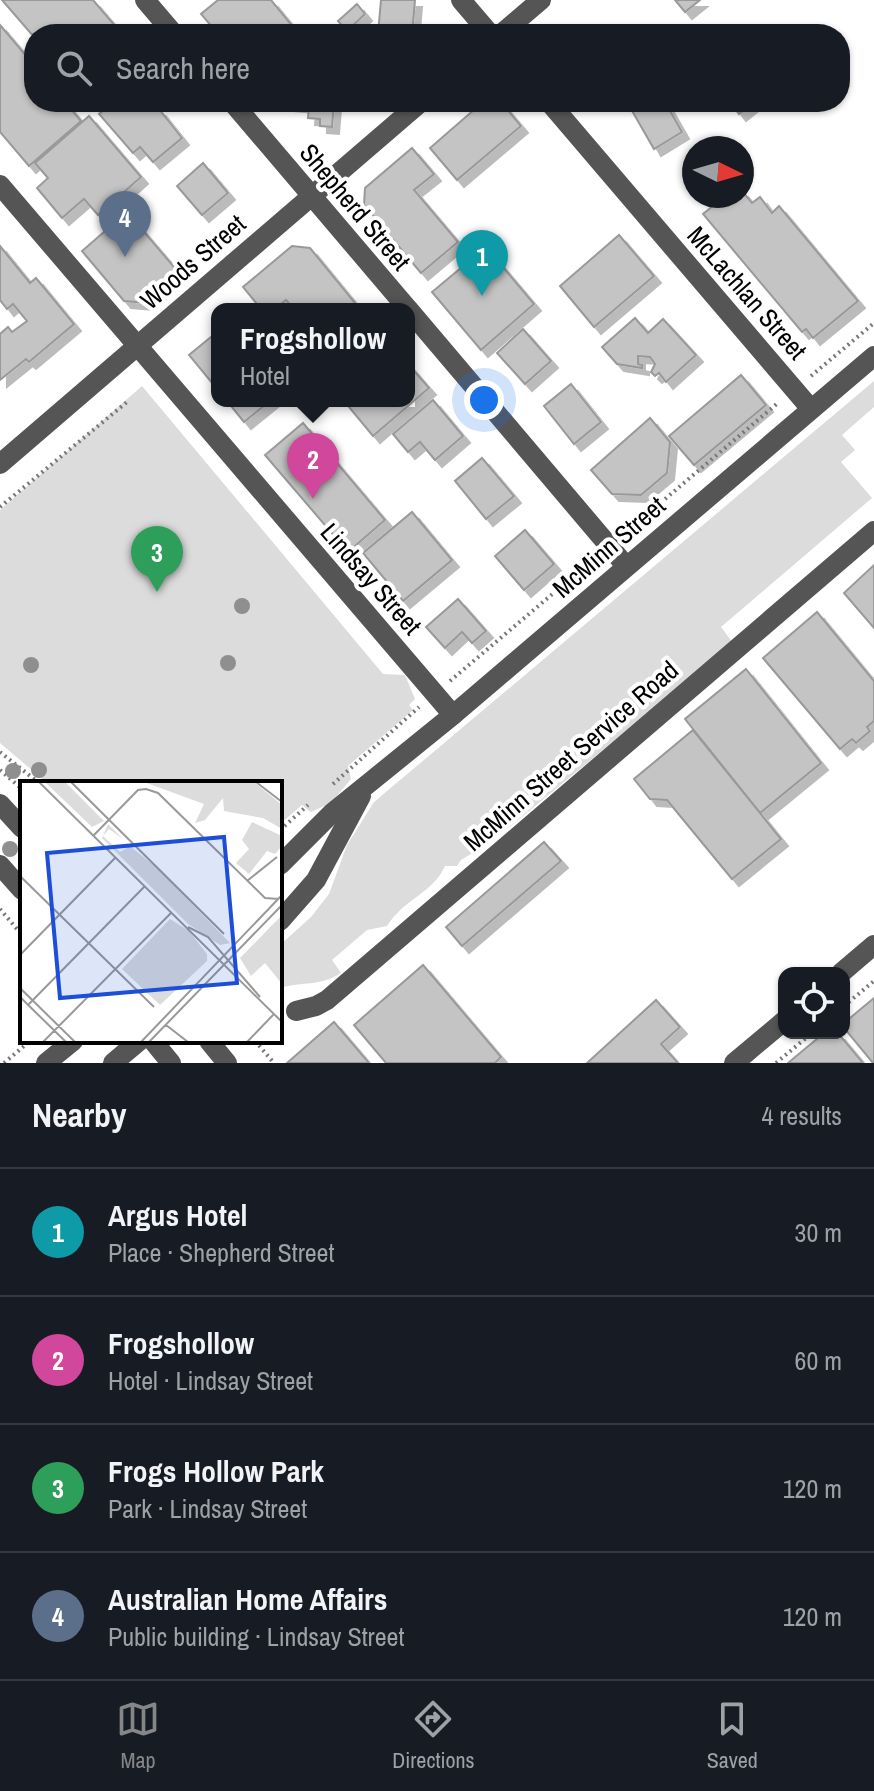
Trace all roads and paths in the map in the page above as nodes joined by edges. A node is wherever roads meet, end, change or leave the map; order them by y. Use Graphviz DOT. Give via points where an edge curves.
graph roads {
  1 [pos="145,0"];
  2 [pos="461,0"];
  3 [pos="541,0"];
  4 [pos="165,24"];
  5 [pos="481,24"];
  6 [pos="513,24"];
  7 [pos="240,112"];
  8 [pos="409,112"];
  9 [pos="558,112"];
  10 [pos="0,185"];
  11 [pos="311,195"];
  12 [pos="402,303"];
  13 [pos="415,318"];
  14 [pos="874,323"];
  15 [pos="136,345"];
  16 [pos="874,356"];
  17 [pos="795,389"];
  18 [pos="127,402"];
  19 [pos="811,409"];
  20 [pos="0,464"];
  21 [pos="0,507"];
  22 [pos="874,531"];
  23 [pos="609,546"];
  24 [pos="626,566"];
  25 [pos="435,694"];
  26 [pos="453,715"];
  27 [pos="0,752"];
  28 [pos="0,770"];
  29 [pos="377,778"];
  30 [pos="36,781"];
  31 [pos="20,787"];
  32 [pos="326,790"];
  33 [pos="314,800"];
  34 [pos="0,804"];
  35 [pos="20,826"];
  36 [pos="282,828"];
  37 [pos="282,863"];
  38 [pos="0,865"];
  39 [pos="20,888"];
  40 [pos="0,909"];
  41 [pos="282,919"];
  42 [pos="20,933"];
  43 [pos="874,945"];
  44 [pos="848,967"];
  45 [pos="874,981"];
  46 [pos="850,1001"];
  47 [pos="296,1011"];
  48 [pos="778,1026"];
  49 [pos="805,1039"];
  50 [pos="28,1043"];
  51 [pos="71,1043"];
  52 [pos="137,1043"];
  53 [pos="155,1043"];
  54 [pos="211,1043"];
  55 [pos="257,1043"];
  56 [pos="4,1063"];
  57 [pos="46,1063"];
  58 [pos="113,1063"];
  59 [pos="171,1063"];
  60 [pos="227,1063"];
  61 [pos="274,1063"];
  62 [pos="734,1063"];
  63 [pos="776,1063"];
  1 -- 4 [label="street"];
  2 -- 5 [label="street"];
  3 -- 6 [label="street"];
  7 -- 11 [label="street, Shepherd Street"];
  8 -- 11 [label="street, Woods Street"];
  9 -- 17 [label="street, McLachlan Street"];
  10 -- 15 [label="street, Lindsay Street"];
  11 -- 12 [label="street, Shepherd Street"];
  11 -- 15 [label="street, Woods Street"];
  13 -- 23 [label="street, Shepherd Street"];
  14 -- 17 [label="path"];
  15 -- 20 [label="street, Woods Street"];
  15 -- 25 [label="street, Lindsay Street"];
  16 -- 19 [label="street, McMinn Street"];
  17 -- 19 [label="street, McLachlan Street"];
  17 -- 23 [label="path"];
  18 -- 21 [label="path"];
  19 -- 24 [label="street, McMinn Street"];
  22 -- 47 [label="street, McMinn Street Service Road" via="327,1000"];
  23 -- 24 [label="street, Shepherd Street"];
  23 -- 25 [label="path"];
  24 -- 26 [label="street, McMinn Street"];
  25 -- 26 [label="street, Lindsay Street"];
  25 -- 32 [label="path"];
  26 -- 29 [label="street, McMinn Street"];
  27 -- 30 [label="path"];
  28 -- 31 [label="path"];
  29 -- 37 [label="street, McMinn Street" via="317,826"];
  29 -- 41 [label="street, McMinn Street" via="351,811 316,880"];
  33 -- 36 [label="path"];
  34 -- 35 [label="street"];
  38 -- 39 [label="street"];
  40 -- 42 [label="path"];
  43 -- 44 [label="street"];
  45 -- 46 [label="path"];
  48 -- 62 [label="street"];
  49 -- 63 [label="path"];
  50 -- 56 [label="path"];
  51 -- 57 [label="street"];
  52 -- 58 [label="street"];
  53 -- 59 [label="street"];
  54 -- 60 [label="street"];
  55 -- 61 [label="path"];
}
